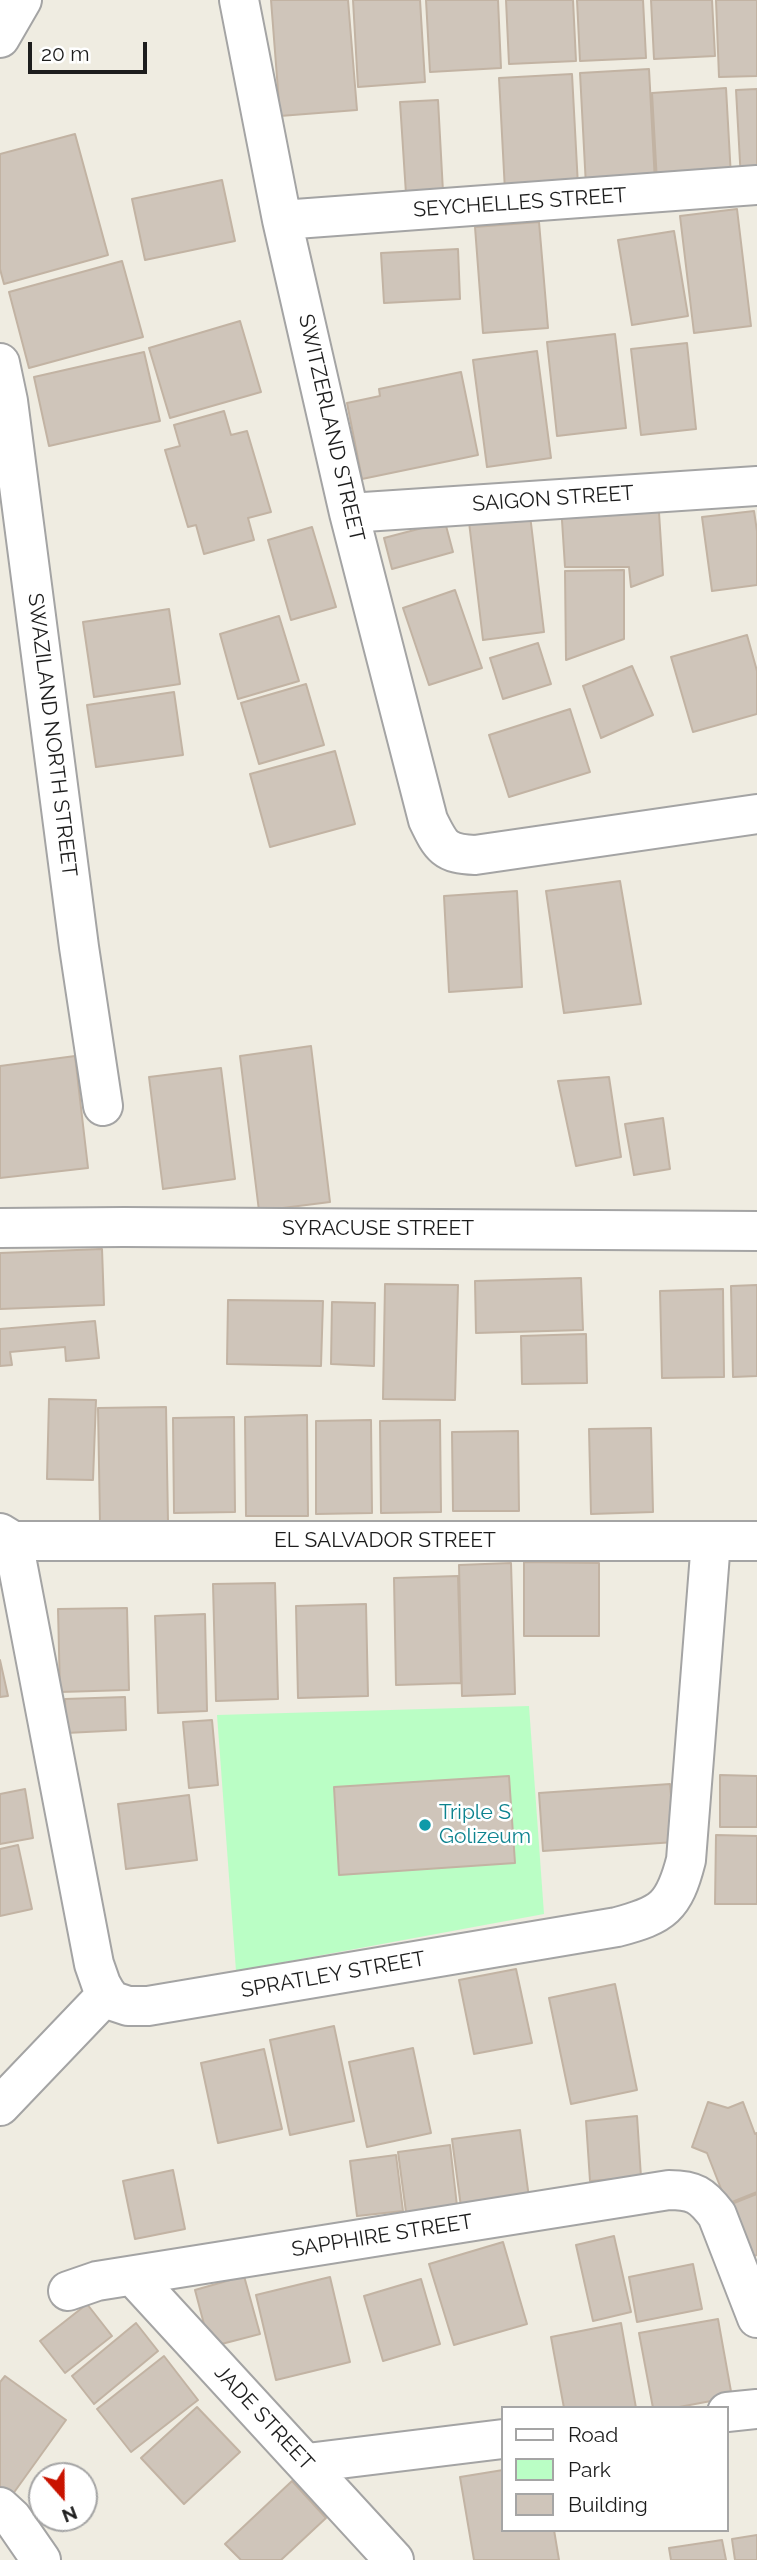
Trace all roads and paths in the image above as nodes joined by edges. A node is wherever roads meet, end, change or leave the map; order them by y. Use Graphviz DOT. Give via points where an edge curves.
graph roads {
  1 [pos="22,0"];
  2 [pos="239,0"];
  3 [pos="0,38"];
  4 [pos="757,186"];
  5 [pos="282,220"];
  6 [pos="0,363"];
  7 [pos="757,486"];
  8 [pos="349,513"];
  9 [pos="757,814"];
  10 [pos="103,1106"];
  11 [pos="0,1228"];
  12 [pos="757,1231"];
  13 [pos="7,1537"];
  14 [pos="711,1541"];
  15 [pos="757,1541"];
  16 [pos="107,1994"];
  17 [pos="0,2106"];
  18 [pos="133,2276"];
  19 [pos="68,2291"];
  20 [pos="757,2318"];
  21 [pos="757,2409"];
  22 [pos="729,2412"];
  23 [pos="502,2440"];
  24 [pos="307,2463"];
  25 [pos="0,2507"];
  26 [pos="41,2560"];
  27 [pos="394,2560"];
  1 -- 3 [label="street"];
  2 -- 5 [label="street, SWITZERLAND STREET"];
  4 -- 5 [label="street, SEYCHELLES STREET"];
  5 -- 8 [label="street, SWITZERLAND STREET"];
  6 -- 10 [label="street, SWAZILAND NORTH STREET"];
  7 -- 8 [label="street, SAIGON STREET"];
  8 -- 9 [label="street, SWITZERLAND STREET" via="428,820 445,849 475,855"];
  11 -- 12 [label="street, SYRACUSE STREET"];
  13 -- 14 [label="street, EL SALVADOR STREET"];
  13 -- 16 [label="street" via="94,1964"];
  14 -- 15 [label="street, EL SALVADOR STREET"];
  14 -- 16 [label="street, SPRATLEY STREET" via="686,1860 679,1888 664,1909 617,1927 148,2006 128,2006 110,2000"];
  16 -- 17 [label="street"];
  18 -- 19 [label="street, SAPPHIRE STREET"];
  18 -- 20 [label="street, SAPPHIRE STREET" via="684,2190 698,2194 717,2215"];
  18 -- 24 [label="street, JADE STREET"];
  21 -- 22 [label="street"];
  23 -- 24 [label="street"];
  24 -- 27 [label="street, JADE STREET"];
  25 -- 26 [label="street"];
}
